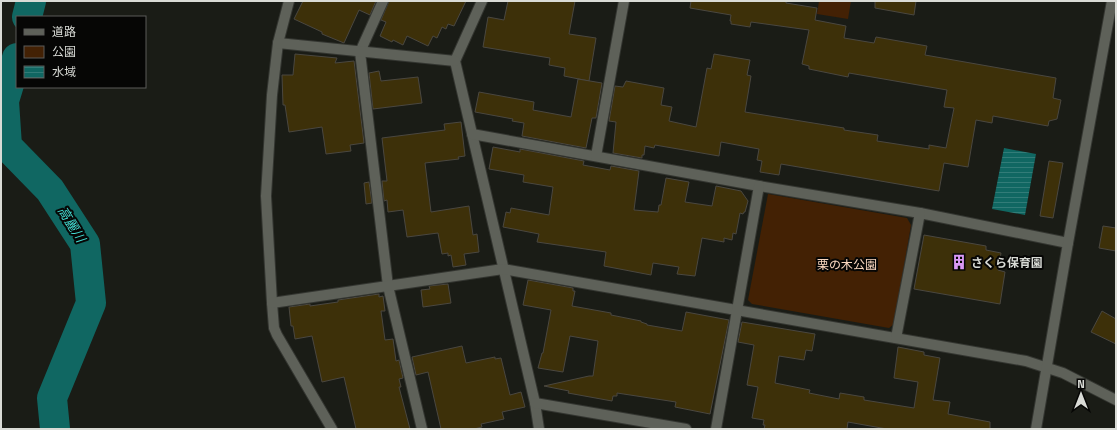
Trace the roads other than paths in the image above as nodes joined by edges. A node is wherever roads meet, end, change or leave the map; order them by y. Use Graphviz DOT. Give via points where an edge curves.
graph roads {
  1 [pos="289,1"];
  2 [pos="383,1"];
  3 [pos="482,1"];
  4 [pos="624,1"];
  5 [pos="1112,1"];
  6 [pos="278,43"];
  7 [pos="360,52"];
  8 [pos="455,62"];
  9 [pos="472,134"];
  10 [pos="596,156"];
  11 [pos="759,186"];
  12 [pos="920,213"];
  13 [pos="1068,243"];
  14 [pos="503,269"];
  15 [pos="388,286"];
  16 [pos="272,303"];
  17 [pos="737,311"];
  18 [pos="896,338"];
  19 [pos="1047,368"];
  20 [pos="1116,400"];
  21 [pos="535,403"];
  22 [pos="332,429"];
  23 [pos="422,429"];
  24 [pos="539,429"];
  25 [pos="686,429"];
  26 [pos="716,429"];
  27 [pos="1036,429"];
  1 -- 6 [label="street"];
  2 -- 7 [label="street"];
  3 -- 8 [label="street"];
  4 -- 10 [label="street"];
  5 -- 13 [label="street"];
  6 -- 7 [label="street"];
  6 -- 16 [label="street" via="266,196"];
  7 -- 8 [label="street"];
  7 -- 15 [label="street"];
  8 -- 9 [label="street"];
  9 -- 10 [label="street"];
  9 -- 14 [label="street"];
  10 -- 11 [label="street"];
  11 -- 12 [label="street"];
  11 -- 17 [label="street"];
  12 -- 13 [label="street"];
  12 -- 18 [label="street"];
  13 -- 19 [label="street"];
  14 -- 15 [label="street"];
  14 -- 17 [label="street"];
  14 -- 21 [label="street"];
  15 -- 16 [label="street"];
  15 -- 23 [label="street"];
  16 -- 22 [label="street" via="277,335"];
  17 -- 18 [label="street"];
  17 -- 26 [label="street"];
  18 -- 19 [label="street" via="1026,361"];
  19 -- 20 [label="street" via="1063,373"];
  19 -- 27 [label="street"];
  21 -- 24 [label="street"];
  21 -- 25 [label="street"];
}
